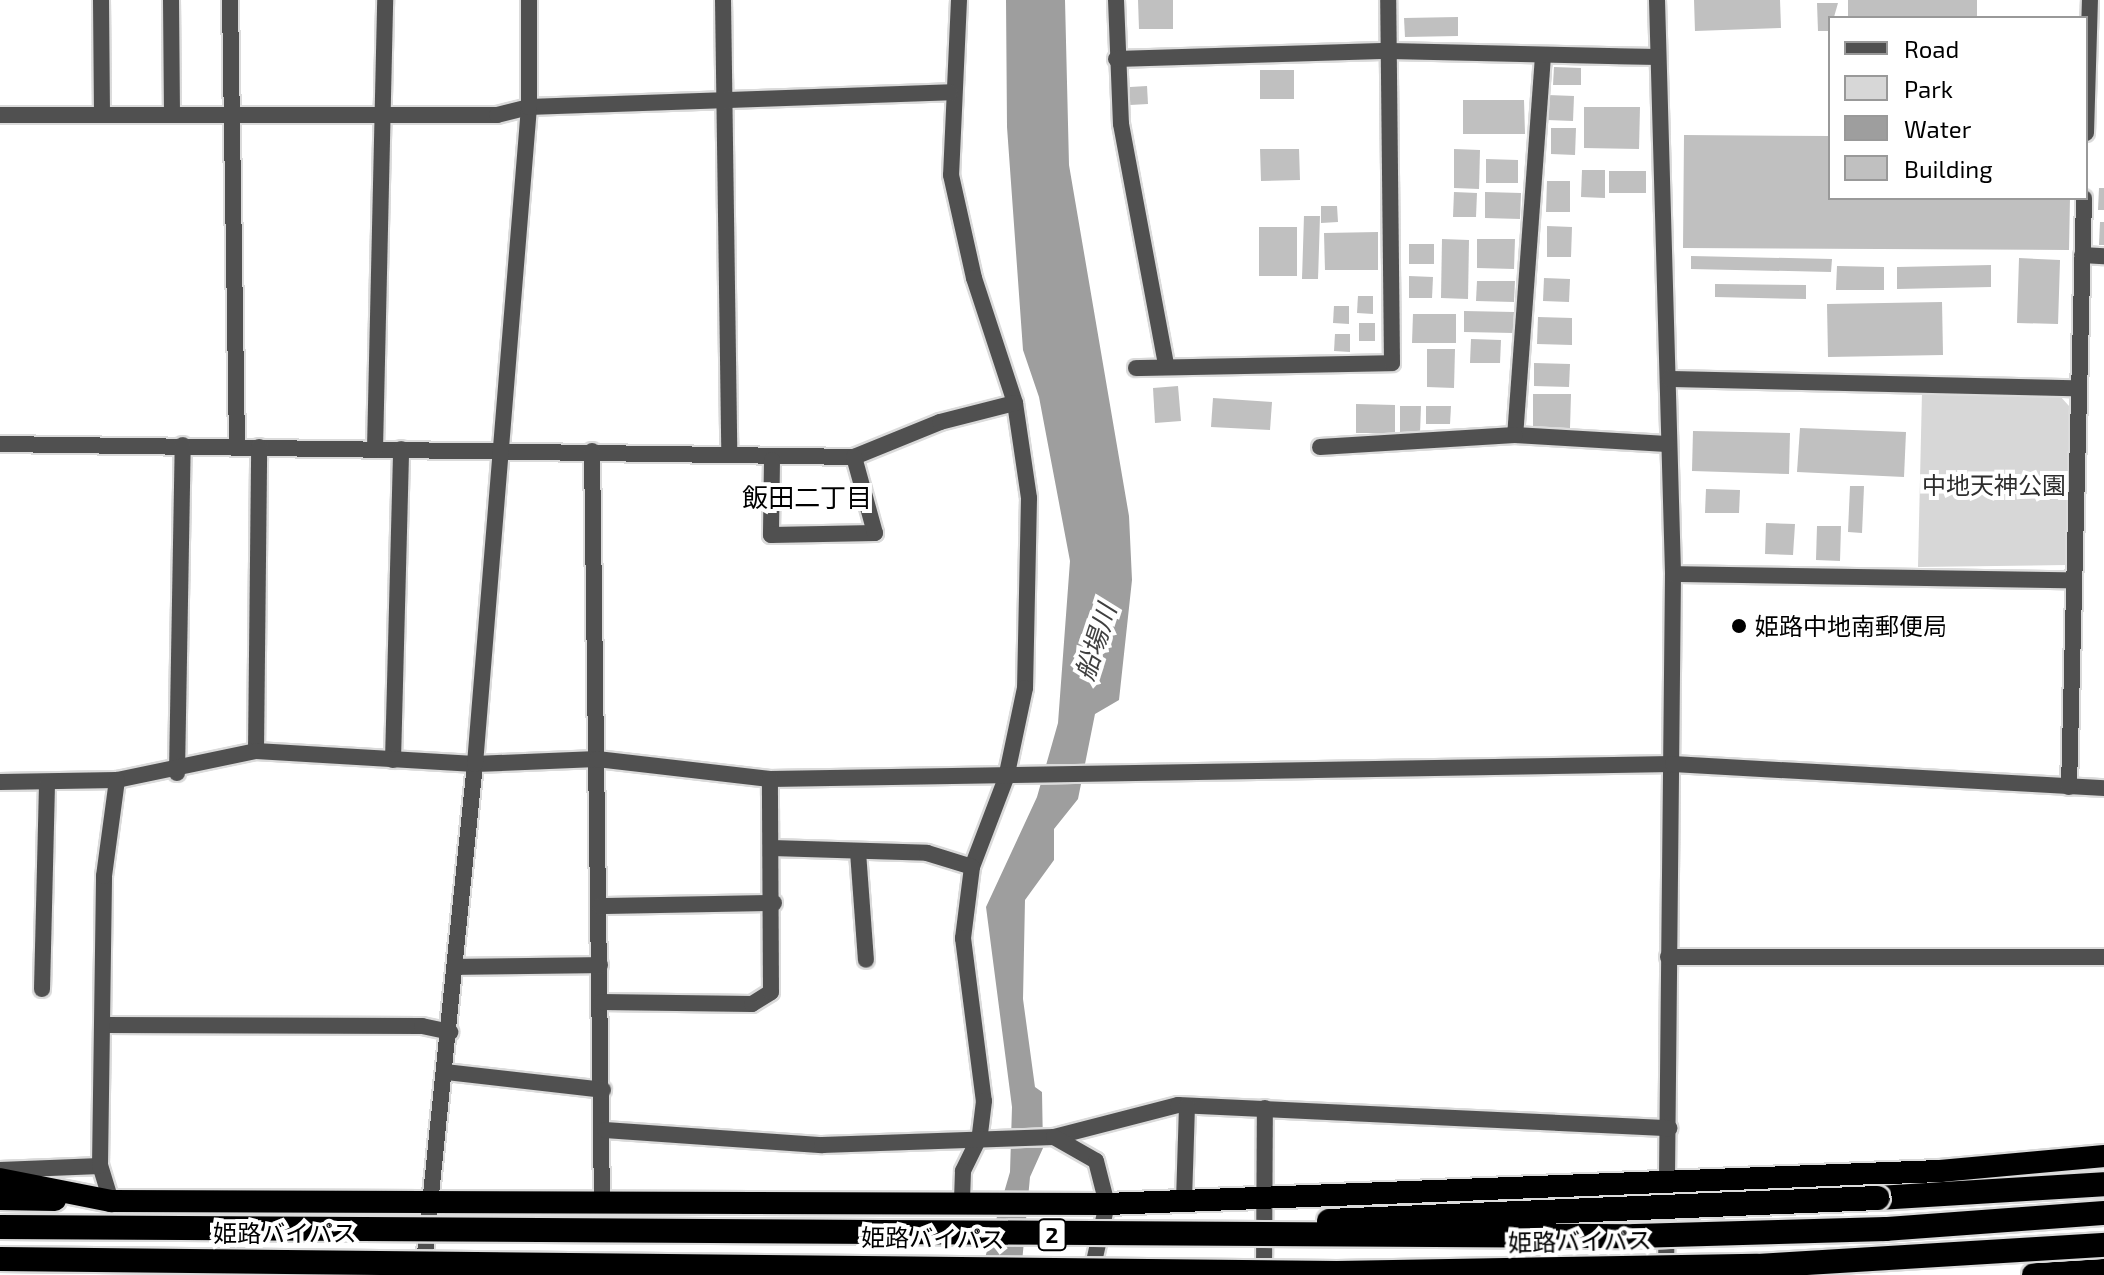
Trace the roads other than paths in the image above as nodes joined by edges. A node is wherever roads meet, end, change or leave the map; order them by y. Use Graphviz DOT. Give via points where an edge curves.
graph roads {
  1 [pos="101,0"];
  2 [pos="171,0"];
  3 [pos="230,0"];
  4 [pos="385,0"];
  5 [pos="529,0"];
  6 [pos="723,0"];
  7 [pos="959,0"];
  8 [pos="1116,0"];
  9 [pos="1388,0"];
  10 [pos="1657,0"];
  11 [pos="2090,0"];
  12 [pos="1390,51"];
  13 [pos="1543,56"];
  14 [pos="1658,57"];
  15 [pos="1116,59"];
  16 [pos="2088,66"];
  17 [pos="950,92"];
  18 [pos="723,100"];
  19 [pos="529,107"];
  20 [pos="232,114"];
  21 [pos="0,115"];
  22 [pos="102,115"];
  23 [pos="172,115"];
  24 [pos="384,115"];
  25 [pos="2084,200"];
  26 [pos="2082,255"];
  27 [pos="2104,256"];
  28 [pos="1166,364"];
  29 [pos="1136,368"];
  30 [pos="1669,379"];
  31 [pos="2076,388"];
  32 [pos="1015,403"];
  33 [pos="1515,435"];
  34 [pos="0,444"];
  35 [pos="1667,444"];
  36 [pos="183,445"];
  37 [pos="237,446"];
  38 [pos="259,447"];
  39 [pos="1320,447"];
  40 [pos="375,449"];
  41 [pos="401,449"];
  42 [pos="497,449"];
  43 [pos="592,451"];
  44 [pos="729,453"];
  45 [pos="854,457"];
  46 [pos="772,460"];
  47 [pos="1673,574"];
  48 [pos="2072,580"];
  49 [pos="256,751"];
  50 [pos="597,759"];
  51 [pos="393,760"];
  52 [pos="475,764"];
  53 [pos="1673,764"];
  54 [pos="177,773"];
  55 [pos="1006,778"];
  56 [pos="770,779"];
  57 [pos="117,780"];
  58 [pos="0,782"];
  59 [pos="47,783"];
  60 [pos="2069,787"];
  61 [pos="2104,788"];
  62 [pos="772,848"];
  63 [pos="858,852"];
  64 [pos="972,867"];
  65 [pos="774,903"];
  66 [pos="600,906"];
  67 [pos="1668,957"];
  68 [pos="2104,957"];
  69 [pos="866,960"];
  70 [pos="600,965"];
  71 [pos="456,967"];
  72 [pos="42,989"];
  73 [pos="601,1002"];
  74 [pos="104,1025"];
  75 [pos="450,1032"];
  76 [pos="446,1072"];
  77 [pos="603,1090"];
  78 [pos="1187,1106"];
  79 [pos="1265,1108"];
  80 [pos="1669,1128"];
  81 [pos="605,1130"];
  82 [pos="980,1136"];
  83 [pos="1054,1137"];
  84 [pos="2104,1156"];
  85 [pos="100,1166"];
  86 [pos="0,1170"];
  87 [pos="0,1179"];
  88 [pos="1667,1184"];
  89 [pos="2104,1184"];
  90 [pos="1266,1198"];
  91 [pos="0,1199"];
  92 [pos="111,1201"];
  93 [pos="1184,1201"];
  94 [pos="434,1202"];
  95 [pos="602,1202"];
  96 [pos="1107,1204"];
  97 [pos="962,1205"];
  98 [pos="2104,1213"];
  99 [pos="0,1227"];
  100 [pos="1119,1236"];
  101 [pos="2104,1245"];
  102 [pos="0,1259"];
  103 [pos="2104,1268"];
  104 [pos="1342,1274"];
  105 [pos="422,1275"];
  106 [pos="1091,1275"];
  107 [pos="1264,1275"];
  108 [pos="1666,1275"];
  109 [pos="2034,1275"];
  1 -- 22 [label="street"];
  2 -- 23 [label="street"];
  3 -- 20 [label="street"];
  4 -- 24 [label="street"];
  5 -- 19 [label="street"];
  6 -- 18 [label="street"];
  7 -- 17 [label="street"];
  8 -- 15 [label="street"];
  9 -- 12 [label="street"];
  10 -- 14 [label="street"];
  11 -- 16 [label="street"];
  12 -- 13 [label="street"];
  12 -- 15 [label="street"];
  12 -- 28 [label="street" via="1392,363"];
  13 -- 14 [label="street"];
  13 -- 33 [label="street"];
  14 -- 30 [label="street"];
  15 -- 28 [label="street" via="1132,199"];
  17 -- 18 [label="street"];
  17 -- 32 [label="street" via="951,175 974,278"];
  18 -- 19 [label="street"];
  18 -- 44 [label="street"];
  19 -- 24 [label="street" via="497,115"];
  19 -- 42 [label="street"];
  20 -- 23 [label="street"];
  20 -- 24 [label="street"];
  20 -- 37 [label="street"];
  21 -- 22 [label="street"];
  22 -- 23 [label="street"];
  24 -- 40 [label="street"];
  25 -- 26 [label="street"];
  26 -- 27 [label="street"];
  26 -- 31 [label="street"];
  28 -- 29 [label="street"];
  30 -- 31 [label="street"];
  30 -- 35 [label="street"];
  31 -- 48 [label="street"];
  32 -- 45 [label="street" via="940,422"];
  32 -- 55 [label="street" via="1029,498 1025,672"];
  33 -- 35 [label="street"];
  33 -- 39 [label="street"];
  34 -- 36 [label="street"];
  35 -- 47 [label="street"];
  36 -- 37 [label="street"];
  36 -- 54 [label="street"];
  37 -- 38 [label="street"];
  38 -- 40 [label="street"];
  38 -- 49 [label="street"];
  40 -- 41 [label="street"];
  41 -- 42 [label="street"];
  41 -- 51 [label="street"];
  42 -- 43 [label="street"];
  42 -- 52 [label="street"];
  43 -- 44 [label="street"];
  43 -- 50 [label="street"];
  44 -- 46 [label="street"];
  45 -- 46 [label="street"];
  45 -- 46 [label="street" via="875,533 771,535"];
  47 -- 48 [label="street"];
  47 -- 53 [label="street"];
  48 -- 60 [label="street"];
  49 -- 51 [label="street"];
  49 -- 54 [label="street"];
  50 -- 52 [label="street"];
  50 -- 56 [label="street"];
  50 -- 66 [label="street"];
  51 -- 52 [label="street"];
  52 -- 71 [label="street"];
  53 -- 55 [label="street"];
  53 -- 60 [label="street"];
  53 -- 67 [label="street"];
  54 -- 57 [label="street"];
  55 -- 56 [label="street"];
  55 -- 64 [label="street"];
  56 -- 62 [label="street"];
  57 -- 59 [label="street"];
  57 -- 74 [label="street" via="104,876"];
  58 -- 59 [label="street"];
  59 -- 72 [label="street"];
  60 -- 61 [label="street"];
  62 -- 63 [label="street"];
  62 -- 65 [label="street"];
  63 -- 64 [label="street" via="927,853"];
  63 -- 69 [label="street"];
  64 -- 82 [label="street" via="963,938 984,1101"];
  65 -- 66 [label="street"];
  65 -- 73 [label="street" via="771,992 752,1004"];
  66 -- 70 [label="street"];
  67 -- 68 [label="street"];
  67 -- 80 [label="street"];
  70 -- 71 [label="street"];
  70 -- 73 [label="street"];
  71 -- 75 [label="street"];
  73 -- 77 [label="street"];
  74 -- 75 [label="street" via="422,1026"];
  74 -- 85 [label="street"];
  75 -- 76 [label="street"];
  76 -- 77 [label="street"];
  76 -- 94 [label="street"];
  77 -- 81 [label="street"];
  78 -- 79 [label="street"];
  78 -- 83 [label="street"];
  78 -- 93 [label="street"];
  79 -- 80 [label="street"];
  79 -- 90 [label="street"];
  80 -- 88 [label="street"];
  81 -- 82 [label="street" via="822,1145"];
  81 -- 95 [label="street"];
  82 -- 83 [label="street"];
  82 -- 97 [label="street" via="963,1171"];
  83 -- 96 [label="street" via="1096,1161"];
  84 -- 88 [label="highway"];
  85 -- 86 [label="street"];
  85 -- 92 [label="street"];
  87 -- 92 [label="highway"];
  88 -- 90 [label="highway"];
  88 -- 108 [label="street"];
  89 -- 100 [label="highway, bridge"];
  90 -- 93 [label="highway"];
  90 -- 107 [label="street"];
  91 -- 92 [label="highway"];
  92 -- 94 [label="highway"];
  93 -- 96 [label="highway"];
  94 -- 95 [label="highway"];
  94 -- 105 [label="street"];
  95 -- 97 [label="highway"];
  96 -- 97 [label="highway"];
  96 -- 106 [label="street"];
  98 -- 100 [label="highway, 姫路バイパス / 2, bridge" via="1886,1229 1635,1236"];
  99 -- 100 [label="highway, 姫路バイパス / 2, bridge"];
  101 -- 104 [label="highway, 姫路バイパス / 2, bridge" via="1757,1266"];
  102 -- 104 [label="highway, 姫路バイパス / 2, bridge"];
  103 -- 109 [label="highway"];
}
